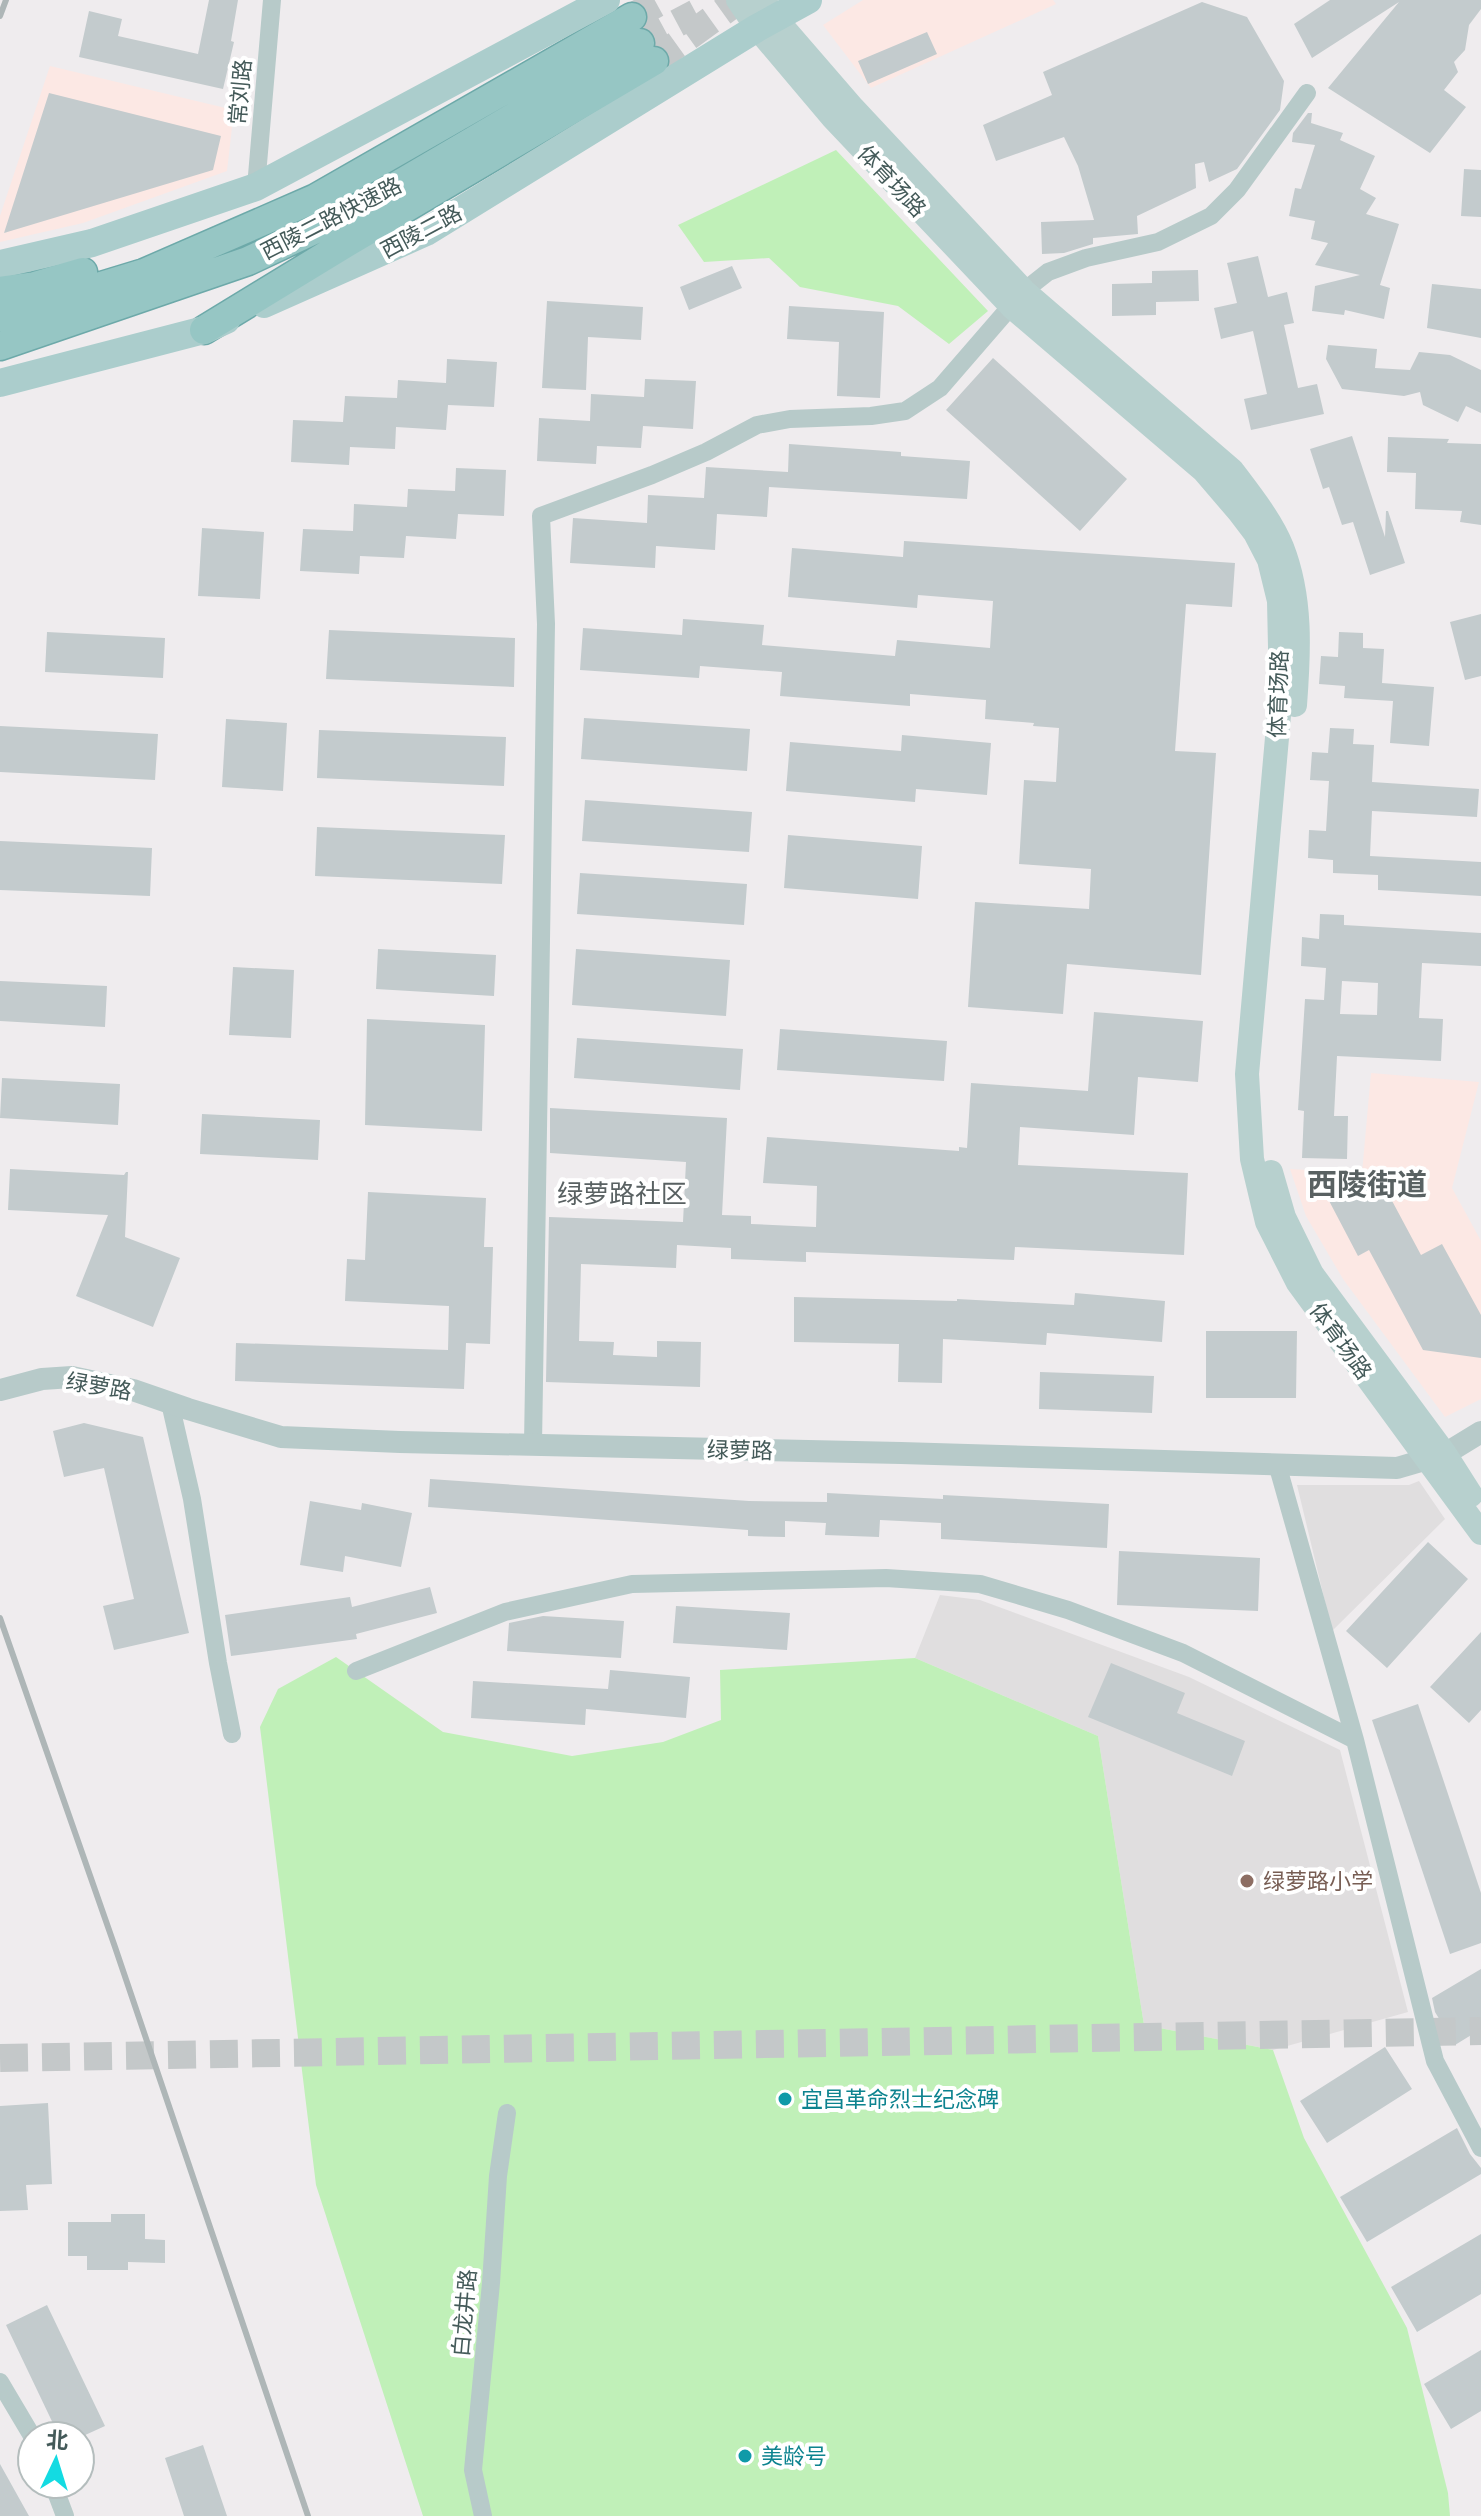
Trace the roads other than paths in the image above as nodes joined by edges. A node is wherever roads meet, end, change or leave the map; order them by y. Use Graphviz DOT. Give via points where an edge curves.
graph roads {
  1 [pos="272,0"];
  2 [pos="606,0"];
  3 [pos="738,0"];
  4 [pos="808,0"];
  5 [pos="765,16"];
  6 [pos="642,40"];
  7 [pos="1307,93"];
  8 [pos="256,187"];
  9 [pos="316,198"];
  10 [pos="0,264"];
  11 [pos="0,291"];
  12 [pos="1018,299"];
  13 [pos="0,317"];
  14 [pos="204,330"];
  15 [pos="0,346"];
  16 [pos="0,383"];
  17 [pos="0,1390"];
  18 [pos="170,1403"];
  19 [pos="1481,1432"];
  20 [pos="533,1445"];
  21 [pos="1436,1456"];
  22 [pos="1277,1464"];
  23 [pos="1481,1511"];
  24 [pos="1481,1533"];
  25 [pos="356,1671"];
  26 [pos="232,1734"];
  27 [pos="1355,1740"];
  28 [pos="507,2113"];
  29 [pos="1481,2148"];
  30 [pos="0,2382"];
  31 [pos="23,2420"];
  32 [pos="483,2516"];
  1 -- 8 [label="street, 常刘路"];
  2 -- 8 [label="main road"];
  3 -- 5 [label="main road, 体育场路"];
  4 -- 5 [label="main road, 西陵二路"];
  5 -- 12 [label="main road, 体育场路" via="833,118"];
  5 -- 14 [label="main road, 西陵二路" via="426,232"];
  6 -- 9 [label="highway, 西陵二路快速路"];
  6 -- 14 [label="highway" via="348,242"];
  6 -- 15 [label="highway, 西陵二路快速路" via="337,219 248,261"];
  7 -- 12 [label="street" via="1237,190 1211,216 1158,242 1048,272"];
  8 -- 10 [label="main road" via="92,243"];
  9 -- 11 [label="highway" via="144,255"];
  9 -- 13 [label="highway, 西陵二路快速路" via="144,273"];
  12 -- 20 [label="street" via="940,388 905,411 757,425 652,475 541,516 546,624"];
  12 -- 21 [label="main road, 体育场路" via="1203,470 1247,522 1269,560 1279,601 1281,693 1247,1074 1252,1159 1267,1222 1298,1283"];
  14 -- 16 [label="main road, 西陵二路"];
  17 -- 18 [label="street, 绿萝路" via="72,1377"];
  18 -- 20 [label="street, 绿萝路" via="281,1437"];
  18 -- 26 [label="street"];
  19 -- 21 [label="street, 绿萝路"];
  20 -- 22 [label="street, 绿萝路"];
  21 -- 22 [label="street, 绿萝路" via="1397,1468"];
  21 -- 23 [label="main road, 体育场路"];
  21 -- 24 [label="main road, 体育场路"];
  22 -- 27 [label="street"];
  25 -- 27 [label="street" via="505,1612 632,1584 886,1578 980,1584 1183,1653"];
  27 -- 29 [label="street" via="1435,2061"];
  28 -- 32 [label="street, 白龙井路" via="473,2470"];
  30 -- 31 [label="street"];
}
